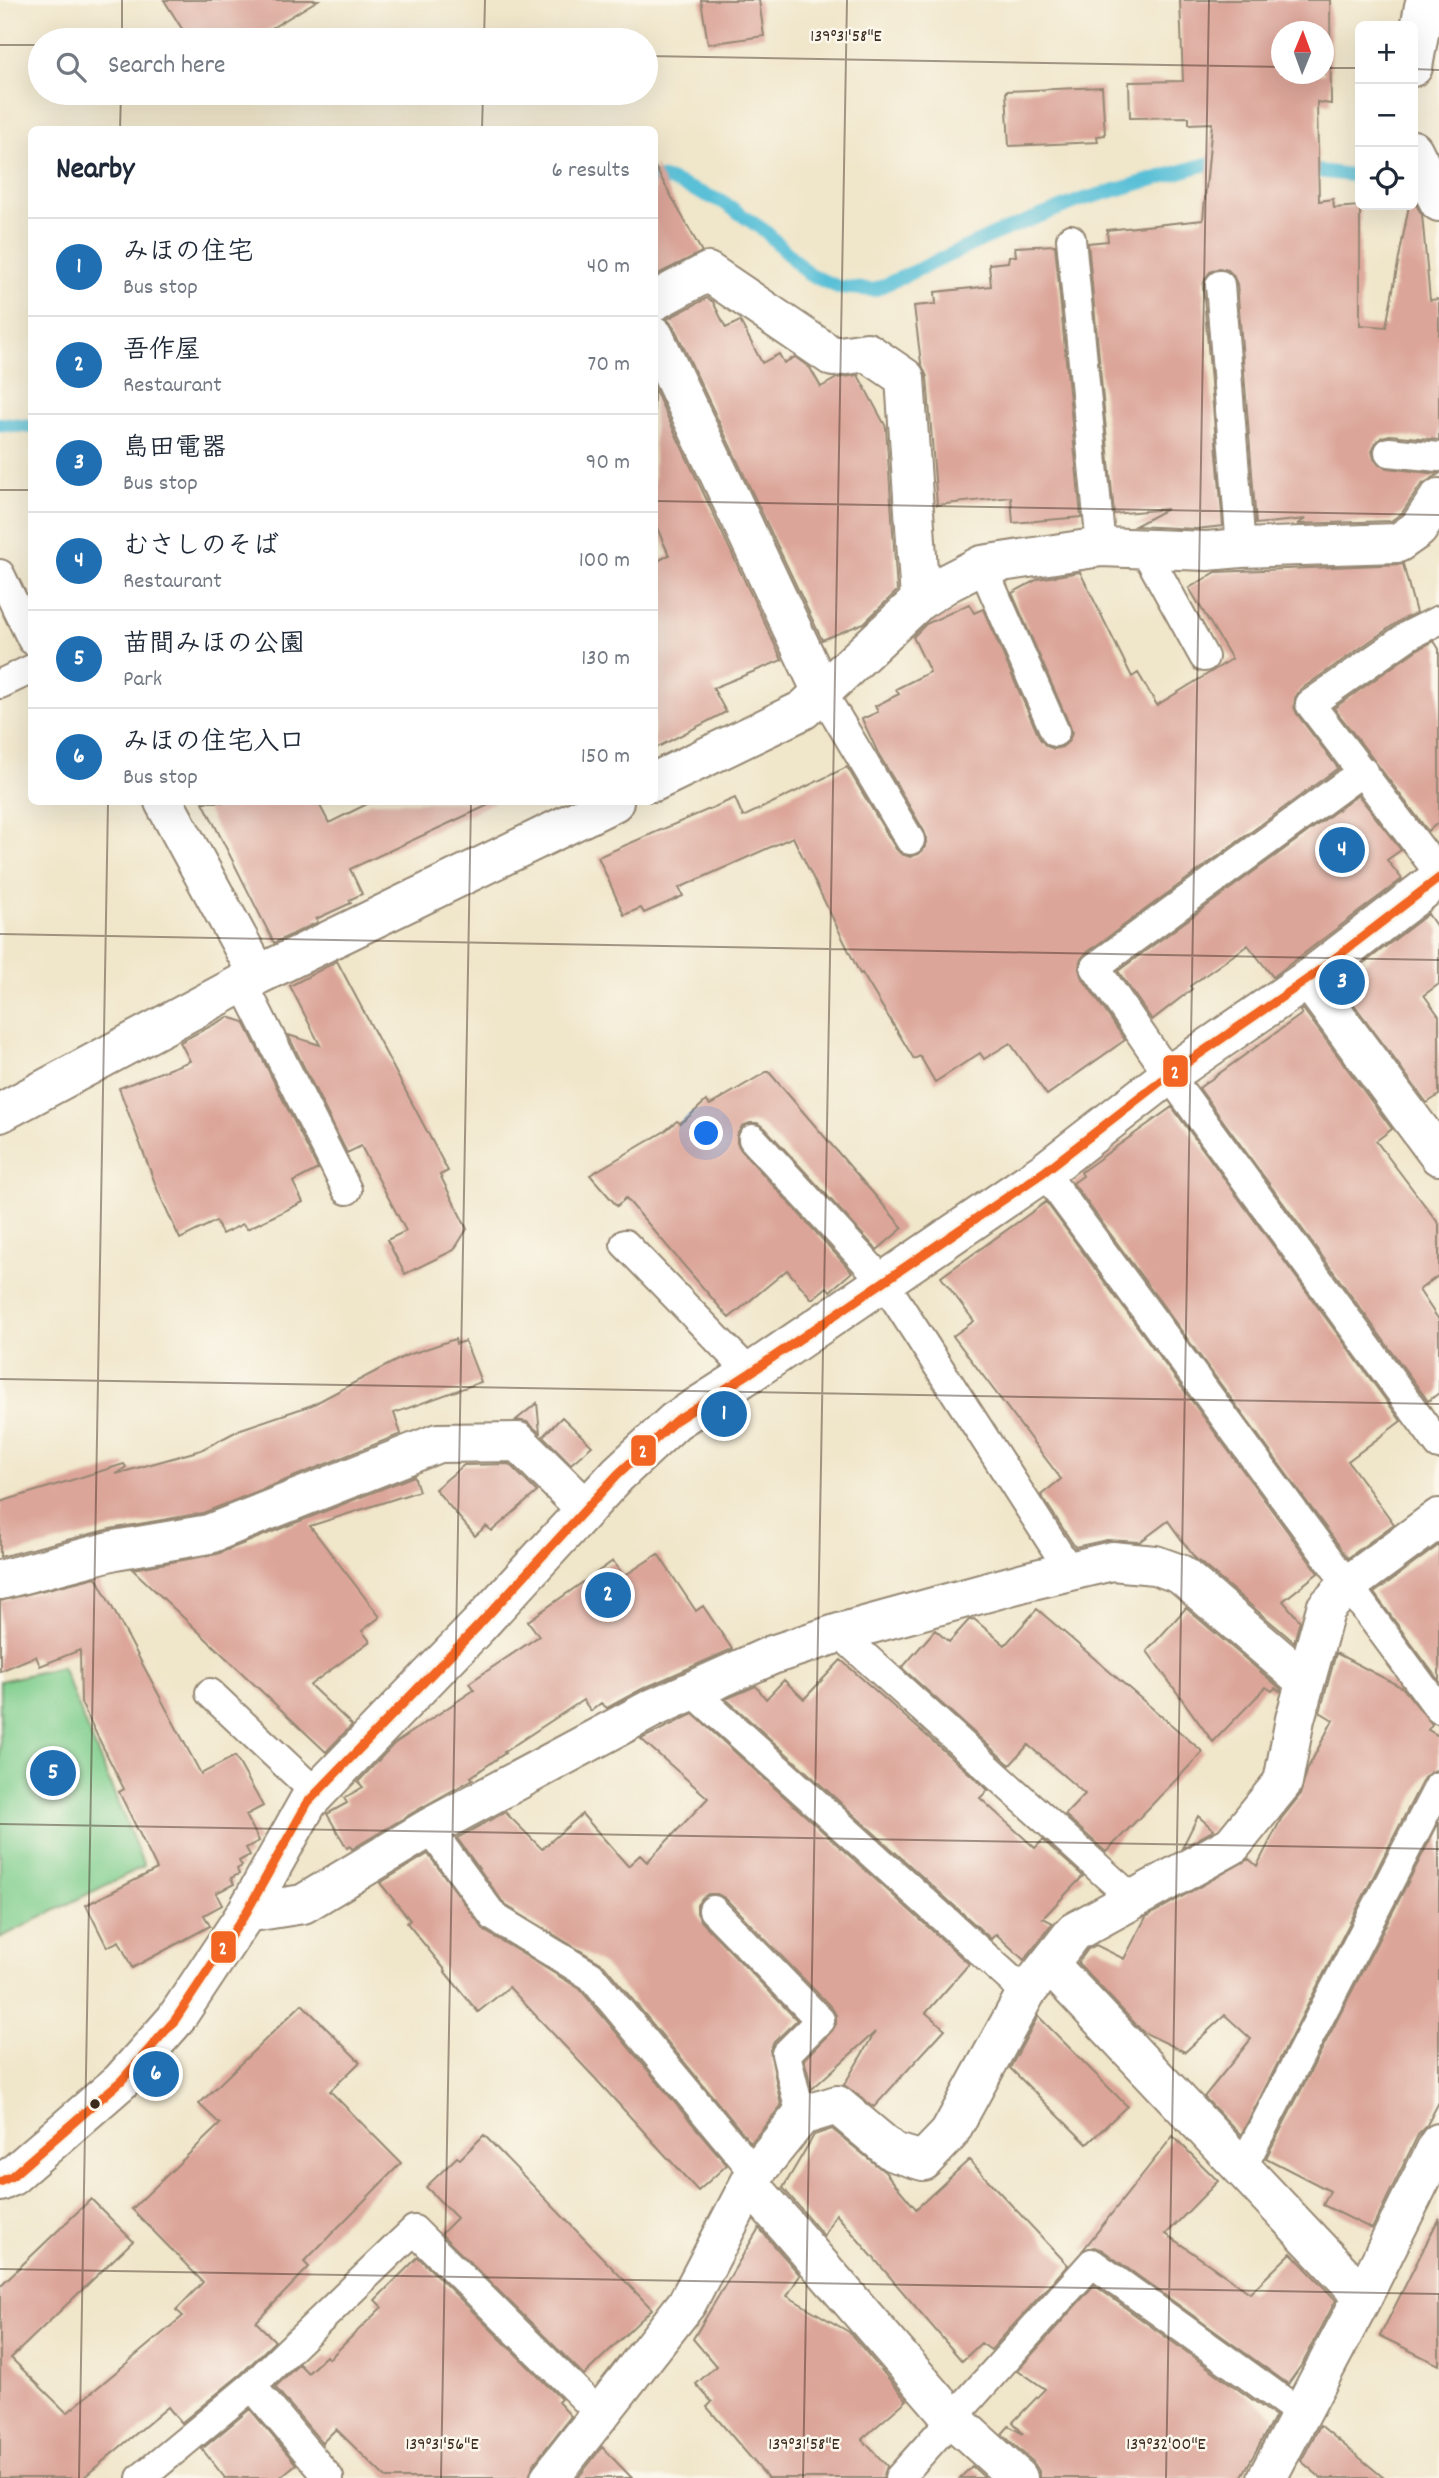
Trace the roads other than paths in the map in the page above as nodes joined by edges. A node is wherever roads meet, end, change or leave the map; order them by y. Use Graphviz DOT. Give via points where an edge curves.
graph roads {
  1 [pos="1422,6"];
  2 [pos="1418,33"];
  3 [pos="1418,160"];
  4 [pos="1439,202"];
  5 [pos="1072,239"];
  6 [pos="1220,285"];
  7 [pos="658,299"];
  8 [pos="658,344"];
  9 [pos="1389,452"];
  10 [pos="1439,457"];
  11 [pos="1439,498"];
  12 [pos="1101,547"];
  13 [pos="1241,548"];
  14 [pos="1145,550"];
  15 [pos="982,565"];
  16 [pos="0,574"];
  17 [pos="920,600"];
  18 [pos="1439,620"];
  19 [pos="28,632"];
  20 [pos="1204,657"];
  21 [pos="28,671"];
  22 [pos="0,684"];
  23 [pos="822,692"];
  24 [pos="1055,732"];
  25 [pos="1363,771"];
  26 [pos="658,780"];
  27 [pos="165,805"];
  28 [pos="608,805"];
  29 [pos="910,840"];
  30 [pos="1439,873"];
  31 [pos="1439,878"];
  32 [pos="251,979"];
  33 [pos="1308,979"];
  34 [pos="1169,1075"];
  35 [pos="0,1113"];
  36 [pos="753,1139"];
  37 [pos="1439,1156"];
  38 [pos="1044,1172"];
  39 [pos="347,1190"];
  40 [pos="625,1244"];
  41 [pos="884,1282"];
  42 [pos="750,1373"];
  43 [pos="1439,1445"];
  44 [pos="586,1509"];
  45 [pos="1439,1518"];
  46 [pos="1070,1571"];
  47 [pos="0,1580"];
  48 [pos="1348,1585"];
  49 [pos="839,1633"];
  50 [pos="1304,1680"];
  51 [pos="692,1691"];
  52 [pos="210,1693"];
  53 [pos="1439,1709"];
  54 [pos="1439,1787"];
  55 [pos="316,1793"];
  56 [pos="429,1828"];
  57 [pos="1134,1900"];
  58 [pos="713,1910"];
  59 [pos="246,1913"];
  60 [pos="1038,1979"];
  61 [pos="802,2116"];
  62 [pos="1439,2143"];
  63 [pos="1242,2168"];
  64 [pos="753,2178"];
  65 [pos="0,2182"];
  66 [pos="1363,2296"];
  67 [pos="253,2386"];
  68 [pos="1300,2413"];
  69 [pos="601,2415"];
  70 [pos="953,2418"];
  71 [pos="1278,2474"];
  72 [pos="141,2478"];
  73 [pos="329,2478"];
  74 [pos="550,2478"];
  75 [pos="899,2478"];
  76 [pos="1018,2478"];
  1 -- 2 [label="street"];
  3 -- 4 [label="street"];
  5 -- 12 [label="lane"];
  6 -- 13 [label="lane"];
  7 -- 17 [label="street" via="708,272 834,357 867,352 905,377"];
  8 -- 23 [label="street"];
  9 -- 10 [label="lane"];
  11 -- 13 [label="street" via="1418,529 1398,543"];
  12 -- 14 [label="street"];
  12 -- 15 [label="street"];
  13 -- 14 [label="street"];
  14 -- 20 [label="lane"];
  15 -- 17 [label="street"];
  15 -- 24 [label="lane"];
  16 -- 19 [label="lane"];
  17 -- 23 [label="street"];
  18 -- 25 [label="lane" via="1409,635 1310,704"];
  21 -- 22 [label="lane"];
  23 -- 26 [label="street" via="803,710"];
  23 -- 29 [label="lane"];
  25 -- 30 [label="lane"];
  25 -- 34 [label="lane" via="1095,967"];
  27 -- 32 [label="street"];
  28 -- 32 [label="street"];
  31 -- 33 [label="street"];
  32 -- 35 [label="street"];
  32 -- 39 [label="lane"];
  33 -- 34 [label="street"];
  33 -- 37 [label="street"];
  34 -- 38 [label="street"];
  34 -- 43 [label="lane"];
  36 -- 41 [label="lane"];
  38 -- 41 [label="street"];
  38 -- 48 [label="lane"];
  40 -- 42 [label="lane"];
  41 -- 42 [label="street"];
  41 -- 46 [label="lane"];
  42 -- 44 [label="street" via="675,1421"];
  44 -- 47 [label="street" via="518,1442 438,1443 209,1534 115,1550"];
  44 -- 55 [label="street"];
  45 -- 48 [label="street"];
  46 -- 49 [label="street"];
  46 -- 50 [label="street" via="1112,1561 1154,1564 1180,1574"];
  48 -- 50 [label="street" via="1326,1608"];
  48 -- 53 [label="lane"];
  49 -- 51 [label="street" via="772,1655"];
  49 -- 57 [label="lane"];
  50 -- 57 [label="street" via="1283,1782 1232,1845"];
  51 -- 56 [label="street"];
  51 -- 60 [label="lane"];
  52 -- 55 [label="lane"];
  54 -- 63 [label="lane"];
  55 -- 59 [label="street"];
  56 -- 59 [label="street" via="303,1904"];
  56 -- 64 [label="lane" via="494,1917 591,1976"];
  57 -- 60 [label="street" via="1074,1932"];
  58 -- 61 [label="lane" via="820,2020 786,2054"];
  59 -- 65 [label="street" via="175,2020 121,2081"];
  60 -- 61 [label="street" via="949,2134 923,2161 893,2152 837,2105"];
  60 -- 63 [label="street"];
  61 -- 64 [label="street"];
  62 -- 66 [label="street"];
  63 -- 66 [label="street"];
  64 -- 69 [label="street" via="687,2303"];
  64 -- 70 [label="street"];
  66 -- 68 [label="street"];
  67 -- 69 [label="lane" via="414,2230"];
  67 -- 72 [label="lane"];
  67 -- 73 [label="lane"];
  68 -- 70 [label="lane" via="1092,2263"];
  68 -- 71 [label="street"];
  69 -- 74 [label="street"];
  70 -- 75 [label="lane"];
  70 -- 76 [label="street"];
}
